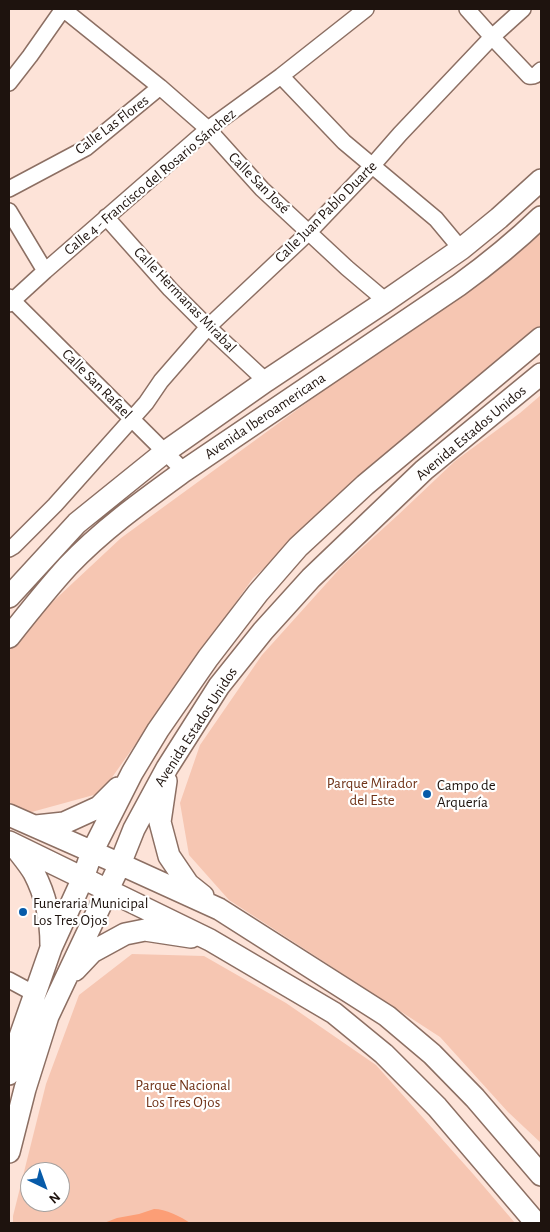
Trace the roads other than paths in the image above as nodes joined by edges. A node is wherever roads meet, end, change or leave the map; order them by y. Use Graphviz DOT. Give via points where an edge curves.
graph roads {
  1 [pos="63,9"];
  2 [pos="366,9"];
  3 [pos="467,9"];
  4 [pos="523,9"];
  5 [pos="492,38"];
  6 [pos="535,73"];
  7 [pos="281,76"];
  8 [pos="9,82"];
  9 [pos="160,88"];
  10 [pos="208,130"];
  11 [pos="372,166"];
  12 [pos="541,180"];
  13 [pos="9,189"];
  14 [pos="9,211"];
  15 [pos="106,217"];
  16 [pos="541,217"];
  17 [pos="309,232"];
  18 [pos="461,250"];
  19 [pos="45,271"];
  20 [pos="10,300"];
  21 [pos="386,301"];
  22 [pos="208,327"];
  23 [pos="541,338"];
  24 [pos="541,374"];
  25 [pos="266,381"];
  26 [pos="132,419"];
  27 [pos="166,452"];
  28 [pos="184,471"];
  29 [pos="9,549"];
  30 [pos="9,597"];
  31 [pos="9,637"];
  32 [pos="167,768"];
  33 [pos="132,773"];
  34 [pos="9,815"];
  35 [pos="34,826"];
  36 [pos="11,844"];
  37 [pos="92,852"];
  38 [pos="120,864"];
  39 [pos="83,878"];
  40 [pos="107,889"];
  41 [pos="218,909"];
  42 [pos="210,940"];
  43 [pos="51,948"];
  44 [pos="9,980"];
  45 [pos="64,981"];
  46 [pos="35,994"];
  47 [pos="9,1074"];
  48 [pos="9,1152"];
  49 [pos="538,1170"];
  50 [pos="536,1223"];
  1 -- 8 [label="street"];
  1 -- 9 [label="street, Calle San José"];
  2 -- 7 [label="street, Calle 4 - Francisco del Rosario Sánchez"];
  3 -- 5 [label="street"];
  4 -- 5 [label="street, Calle Juan Pablo Duarte"];
  5 -- 6 [label="street"];
  5 -- 11 [label="street, Calle Juan Pablo Duarte"];
  7 -- 10 [label="street, Calle 4 - Francisco del Rosario Sánchez"];
  7 -- 11 [label="street" via="344,142"];
  9 -- 10 [label="street, Calle San José"];
  9 -- 13 [label="street, Calle Las Flores" via="86,148"];
  10 -- 15 [label="street, Calle 4 - Francisco del Rosario Sánchez"];
  10 -- 17 [label="street, Calle San José" via="262,189"];
  11 -- 17 [label="street, Calle Juan Pablo Duarte"];
  11 -- 18 [label="street" via="436,219"];
  12 -- 18 [label="street, Avenida Iberoamericana"];
  14 -- 19 [label="street"];
  15 -- 19 [label="street, Calle 4 - Francisco del Rosario Sánchez"];
  15 -- 22 [label="street, Calle Hermanas Mirabal"];
  16 -- 28 [label="street, Avenida Iberoamericana" via="459,285"];
  17 -- 21 [label="street, Calle San José"];
  17 -- 22 [label="street, Calle Juan Pablo Duarte"];
  18 -- 21 [label="street, Avenida Iberoamericana"];
  19 -- 20 [label="street, Calle 4 - Francisco del Rosario Sánchez"];
  20 -- 26 [label="street, Calle San Rafael"];
  21 -- 25 [label="street, Avenida Iberoamericana"];
  22 -- 25 [label="street, Calle Hermanas Mirabal"];
  22 -- 26 [label="street, Calle Juan Pablo Duarte"];
  23 -- 33 [label="street, Avenida Estados Unidos" via="365,485 298,547 208,658"];
  24 -- 32 [label="street, Avenida Estados Unidos" via="424,470 311,578 219,686"];
  25 -- 27 [label="street, Avenida Iberoamericana"];
  26 -- 27 [label="street, Calle San Rafael"];
  26 -- 29 [label="street, Calle Juan Pablo Duarte" via="55,505"];
  27 -- 28 [label="street, Calle San Rafael"];
  27 -- 30 [label="street, Avenida Iberoamericana" via="77,523"];
  28 -- 31 [label="street, Avenida Iberoamericana" via="86,548"];
  32 -- 38 [label="street, Avenida Estados Unidos" via="134,829"];
  32 -- 41 [label="street" via="160,822 169,856 188,884"];
  33 -- 35 [label="street" via="100,807 64,823"];
  33 -- 37 [label="street, Avenida Estados Unidos"];
  34 -- 35 [label="street"];
  35 -- 37 [label="street"];
  36 -- 39 [label="street"];
  36 -- 43 [label="street" via="33,872 45,900 51,926"];
  37 -- 38 [label="street"];
  37 -- 39 [label="street, Avenida Estados Unidos"];
  38 -- 40 [label="street, Avenida Estados Unidos"];
  38 -- 41 [label="street"];
  39 -- 40 [label="street"];
  39 -- 43 [label="street, Avenida Estados Unidos"];
  40 -- 42 [label="street"];
  40 -- 45 [label="street, Avenida Estados Unidos"];
  41 -- 49 [label="street" via="387,1016 432,1054"];
  42 -- 45 [label="street" via="145,930 125,934 92,952"];
  42 -- 50 [label="street" via="334,1013 384,1054 437,1107"];
  43 -- 46 [label="street, Avenida Estados Unidos"];
  44 -- 46 [label="street"];
  45 -- 48 [label="street, Avenida Estados Unidos" via="48,1016"];
  46 -- 47 [label="street, Avenida Estados Unidos"];
}
